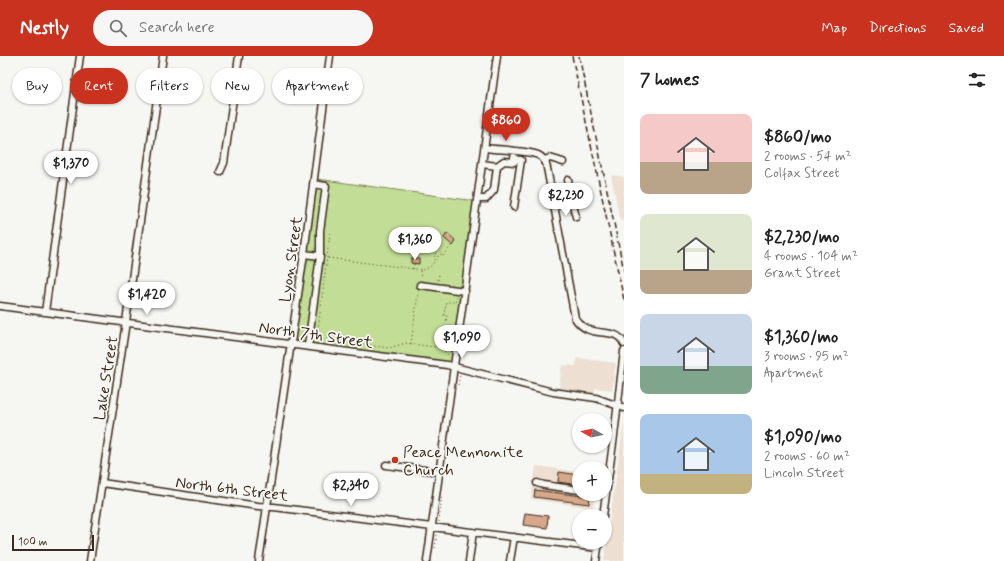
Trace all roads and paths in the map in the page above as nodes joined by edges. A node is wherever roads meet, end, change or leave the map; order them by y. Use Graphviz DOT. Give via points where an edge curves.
graph roads {
  1 [pos="80,56"];
  2 [pos="163,56"];
  3 [pos="239,56"];
  4 [pos="330,56"];
  5 [pos="497,56"];
  6 [pos="485,148"];
  7 [pos="515,152"];
  8 [pos="514,159"];
  9 [pos="544,160"];
  10 [pos="563,162"];
  11 [pos="482,164"];
  12 [pos="497,166"];
  13 [pos="220,172"];
  14 [pos="568,180"];
  15 [pos="313,184"];
  16 [pos="570,192"];
  17 [pos="552,195"];
  18 [pos="477,199"];
  19 [pos="514,207"];
  20 [pos="576,218"];
  21 [pos="330,233"];
  22 [pos="452,245"];
  23 [pos="436,253"];
  24 [pos="304,254"];
  25 [pos="320,256"];
  26 [pos="327,258"];
  27 [pos="436,259"];
  28 [pos="414,264"];
  29 [pos="413,269"];
  30 [pos="420,270"];
  31 [pos="439,275"];
  32 [pos="421,278"];
  33 [pos="438,280"];
  34 [pos="420,285"];
  35 [pos="457,290"];
  36 [pos="465,291"];
  37 [pos="418,294"];
  38 [pos="0,306"];
  39 [pos="45,312"];
  40 [pos="126,322"];
  41 [pos="291,344"];
  42 [pos="411,344"];
  43 [pos="624,344"];
  44 [pos="308,346"];
  45 [pos="442,349"];
  46 [pos="624,351"];
  47 [pos="455,364"];
  48 [pos="621,407"];
  49 [pos="612,461"];
  50 [pos="386,465"];
  51 [pos="440,472"];
  52 [pos="102,483"];
  53 [pos="537,483"];
  54 [pos="572,489"];
  55 [pos="267,506"];
  56 [pos="432,527"];
  57 [pos="473,532"];
  58 [pos="514,538"];
  59 [pos="572,543"];
  60 [pos="598,549"];
  61 [pos="90,561"];
  62 [pos="259,561"];
  63 [pos="427,561"];
  64 [pos="469,561"];
  65 [pos="510,561"];
  66 [pos="596,561"];
  1 -- 39 [label="street"];
  2 -- 40 [label="street, Lake Street"];
  3 -- 13 [label="street" via="224,163"];
  4 -- 15 [label="street, Lyon Street"];
  5 -- 6 [label="street"];
  6 -- 7 [label="street"];
  6 -- 11 [label="street"];
  7 -- 8 [label="street"];
  7 -- 9 [label="street" via="538,155"];
  8 -- 12 [label="street" via="514,162 504,161"];
  8 -- 19 [label="street" via="521,160"];
  9 -- 10 [label="street" via="550,158"];
  9 -- 17 [label="street"];
  11 -- 12 [label="street"];
  11 -- 18 [label="street"];
  12 -- 18 [label="street" via="494,190 486,199"];
  14 -- 16 [label="street"];
  15 -- 24 [label="street, Lyon Street"];
  15 -- 25 [label="street" via="326,186 320,231"];
  16 -- 17 [label="street"];
  16 -- 20 [label="street"];
  17 -- 43 [label="street" via="574,315 578,323 588,330 614,334"];
  18 -- 36 [label="street"];
  21 -- 26 [label="path"];
  22 -- 27 [label="path" via="443,256 439,255"];
  23 -- 27 [label="path"];
  24 -- 25 [label="street"];
  24 -- 41 [label="street, Lyon Street"];
  25 -- 44 [label="street"];
  26 -- 29 [label="path"];
  26 -- 42 [label="path" via="317,338 389,348"];
  27 -- 30 [label="path" via="426,269"];
  28 -- 29 [label="path"];
  29 -- 30 [label="path"];
  30 -- 32 [label="path"];
  31 -- 33 [label="path"];
  34 -- 35 [label="street"];
  35 -- 36 [label="street"];
  35 -- 45 [label="path" via="455,302 446,302 444,316 447,316"];
  36 -- 47 [label="street"];
  37 -- 42 [label="path"];
  38 -- 39 [label="street, North 7th Street"];
  39 -- 40 [label="street, North 7th Street"];
  40 -- 41 [label="street, North 7th Street"];
  40 -- 52 [label="street, Lake Street"];
  41 -- 44 [label="street, North 7th Street"];
  41 -- 55 [label="street, Lyon Street"];
  42 -- 45 [label="path"];
  44 -- 47 [label="street, North 7th Street"];
  45 -- 47 [label="path"];
  46 -- 48 [label="street"];
  47 -- 48 [label="street, North 7th Street" via="553,392 596,398"];
  47 -- 51 [label="street"];
  48 -- 49 [label="street"];
  50 -- 51 [label="street"];
  51 -- 56 [label="street"];
  52 -- 55 [label="street, North 6th Street"];
  52 -- 61 [label="street, Lake Street"];
  53 -- 54 [label="street"];
  55 -- 56 [label="street, North 6th Street"];
  55 -- 62 [label="street, Lyon Street"];
  56 -- 57 [label="street, North 6th Street"];
  56 -- 63 [label="street"];
  57 -- 58 [label="street, North 6th Street"];
  57 -- 64 [label="street"];
  58 -- 59 [label="street, North 6th Street"];
  58 -- 65 [label="street"];
  60 -- 66 [label="street"];
}
